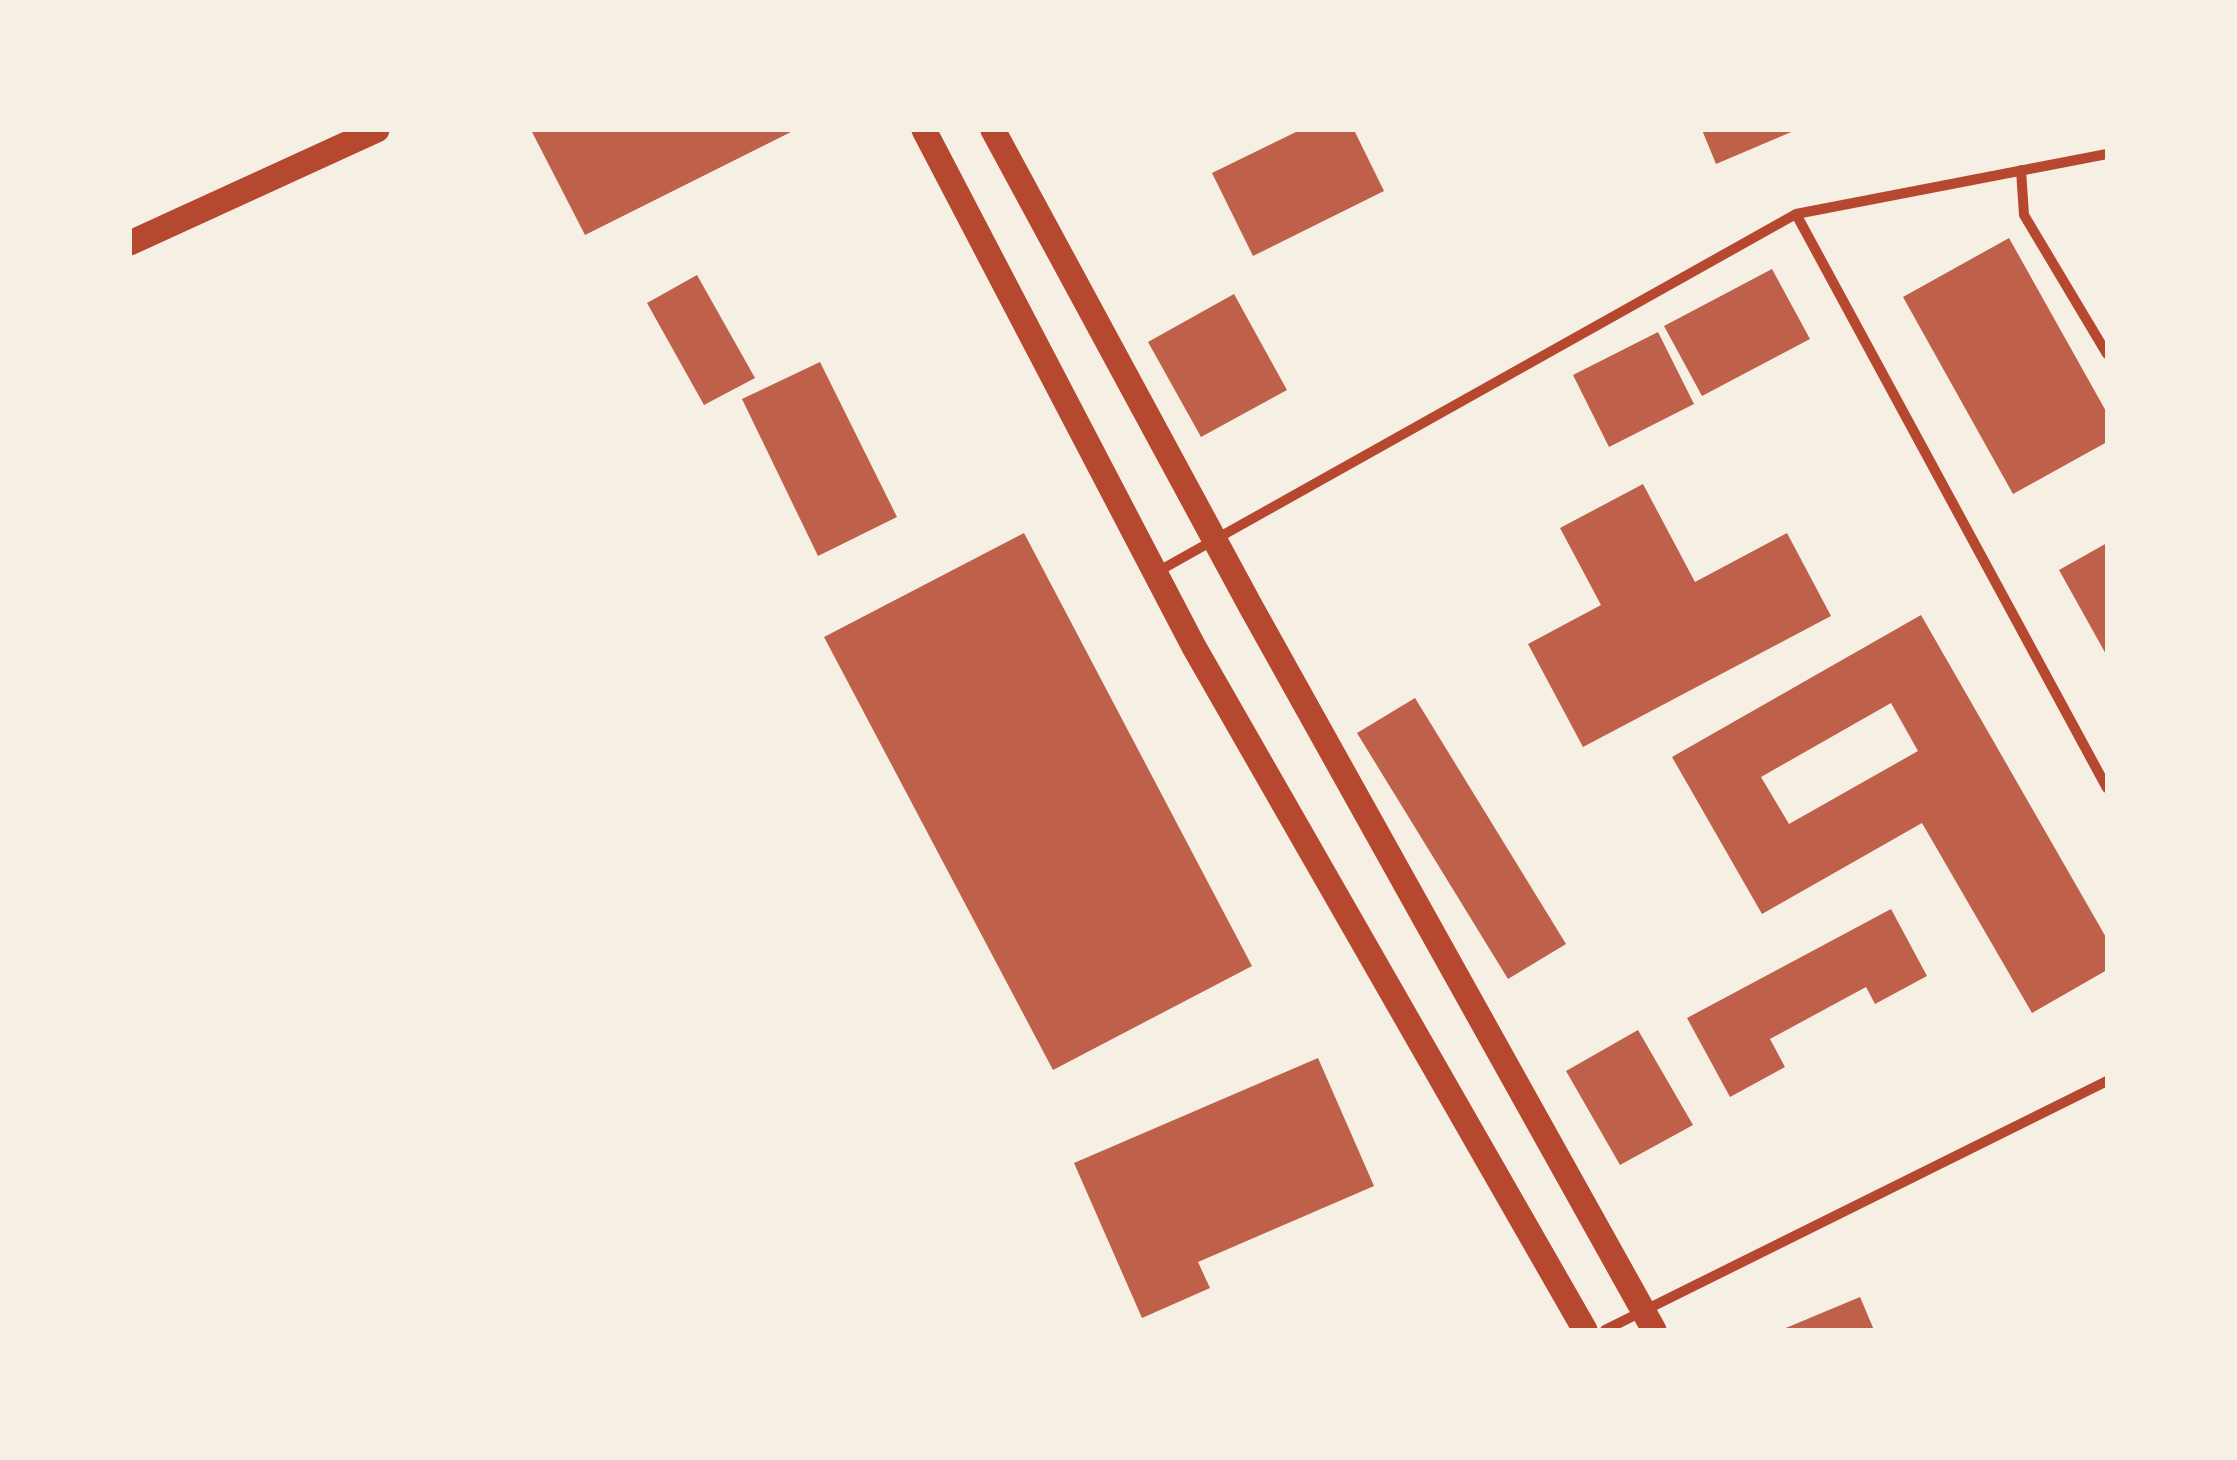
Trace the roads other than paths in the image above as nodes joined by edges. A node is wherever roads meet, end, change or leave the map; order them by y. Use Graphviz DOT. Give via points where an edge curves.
graph roads {
  1 [pos="377,130"];
  2 [pos="924,130"];
  3 [pos="993,130"];
  4 [pos="2107,154"];
  5 [pos="2021,170"];
  6 [pos="1796,214"];
  7 [pos="130,242"];
  8 [pos="2107,354"];
  9 [pos="1215,540"];
  10 [pos="1155,573"];
  11 [pos="2107,788"];
  12 [pos="2107,1080"];
  13 [pos="1649,1320"];
  14 [pos="1585,1330"];
  15 [pos="1605,1330"];
  1 -- 7 [label="main road"];
  2 -- 10 [label="main road"];
  3 -- 9 [label="main road"];
  4 -- 5 [label="street"];
  5 -- 6 [label="street"];
  5 -- 8 [label="street" via="2024,215"];
  6 -- 9 [label="street"];
  6 -- 11 [label="street"];
  9 -- 10 [label="street"];
  9 -- 13 [label="main road"];
  10 -- 14 [label="main road"];
  12 -- 13 [label="street"];
  13 -- 15 [label="street"];
}
